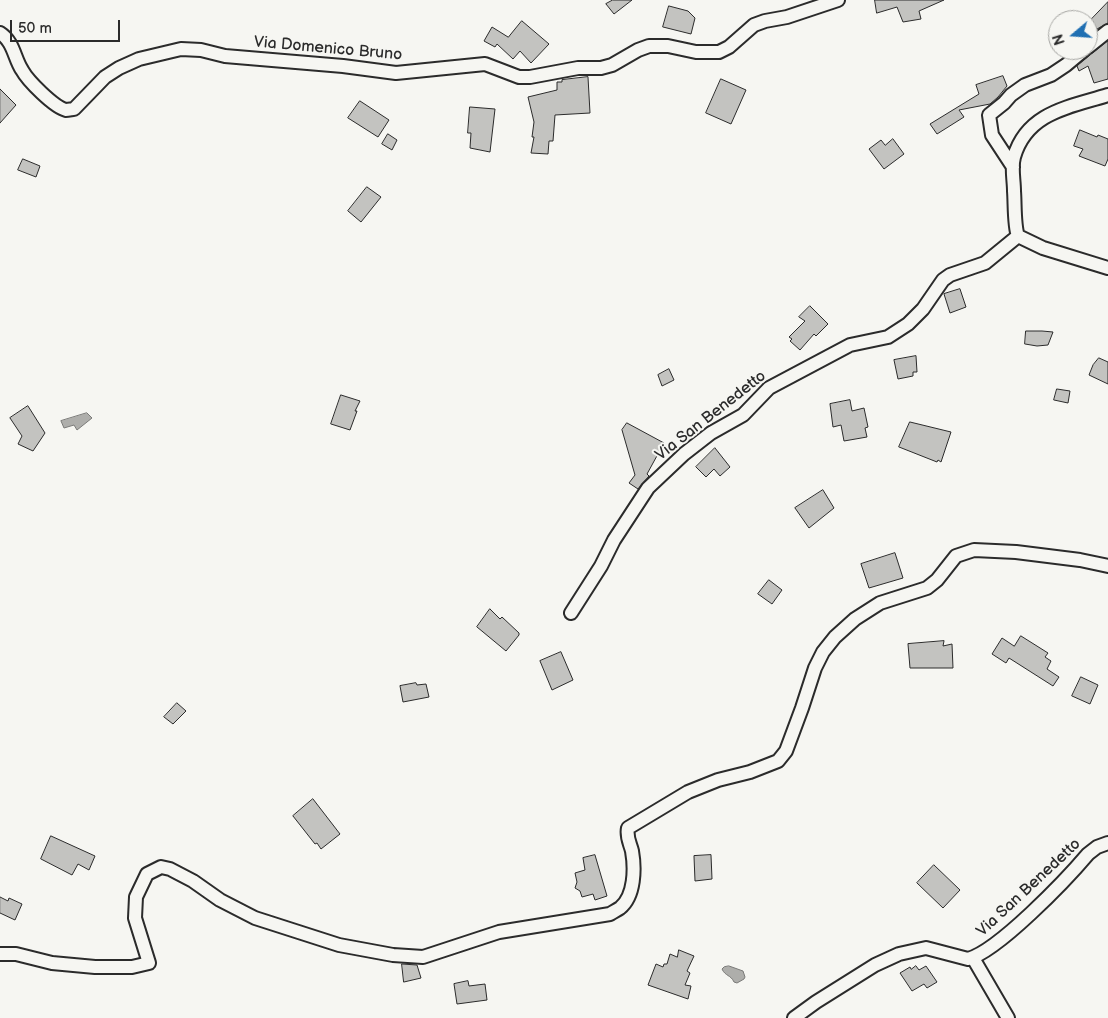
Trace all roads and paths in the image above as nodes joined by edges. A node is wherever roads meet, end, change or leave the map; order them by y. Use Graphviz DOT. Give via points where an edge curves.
graph roads {
  1 [pos="838,0"];
  2 [pos="1108,31"];
  3 [pos="0,33"];
  4 [pos="1098,39"];
  5 [pos="1072,60"];
  6 [pos="1108,95"];
  7 [pos="1013,167"];
  8 [pos="1018,236"];
  9 [pos="1108,268"];
  10 [pos="1108,566"];
  11 [pos="571,614"];
  12 [pos="1108,843"];
  13 [pos="0,954"];
  14 [pos="973,958"];
  15 [pos="794,1018"];
  16 [pos="1008,1018"];
  1 -- 3 [label="street, Via Domenico Bruno" via="754,25 719,52 650,46 601,68 578,68 530,77 519,77 485,64 396,73 181,49 139,59 119,68 105,76 74,109 66,110 32,85 5,36"];
  2 -- 4 [label="street"];
  5 -- 7 [label="street" via="1051,75 1025,85 989,115 992,135"];
  6 -- 7 [label="street" via="1059,109 1028,129 1014,157"];
  7 -- 8 [label="street"];
  8 -- 9 [label="street" via="1042,248"];
  8 -- 11 [label="street, Via San Benedetto" via="985,264 943,280 923,310 908,324 888,337 850,345 769,388 743,415 711,433 684,454 648,488"];
  10 -- 13 [label="street" via="1016,552 974,550 956,556 927,588 880,603 856,619 823,652 786,751 778,761 688,792 628,828 626,836 634,863 633,879 622,908 610,914 498,932 423,957 393,955 339,945 255,918 193,881 161,867 147,874 136,897 135,918 149,964 132,968 95,967"];
  12 -- 14 [label="street, Via San Benedetto" via="1088,854 1027,916"];
  14 -- 15 [label="street, Via San Benedetto" via="926,948 899,954 875,965"];
  14 -- 16 [label="street, Via San Benedetto"];
}
